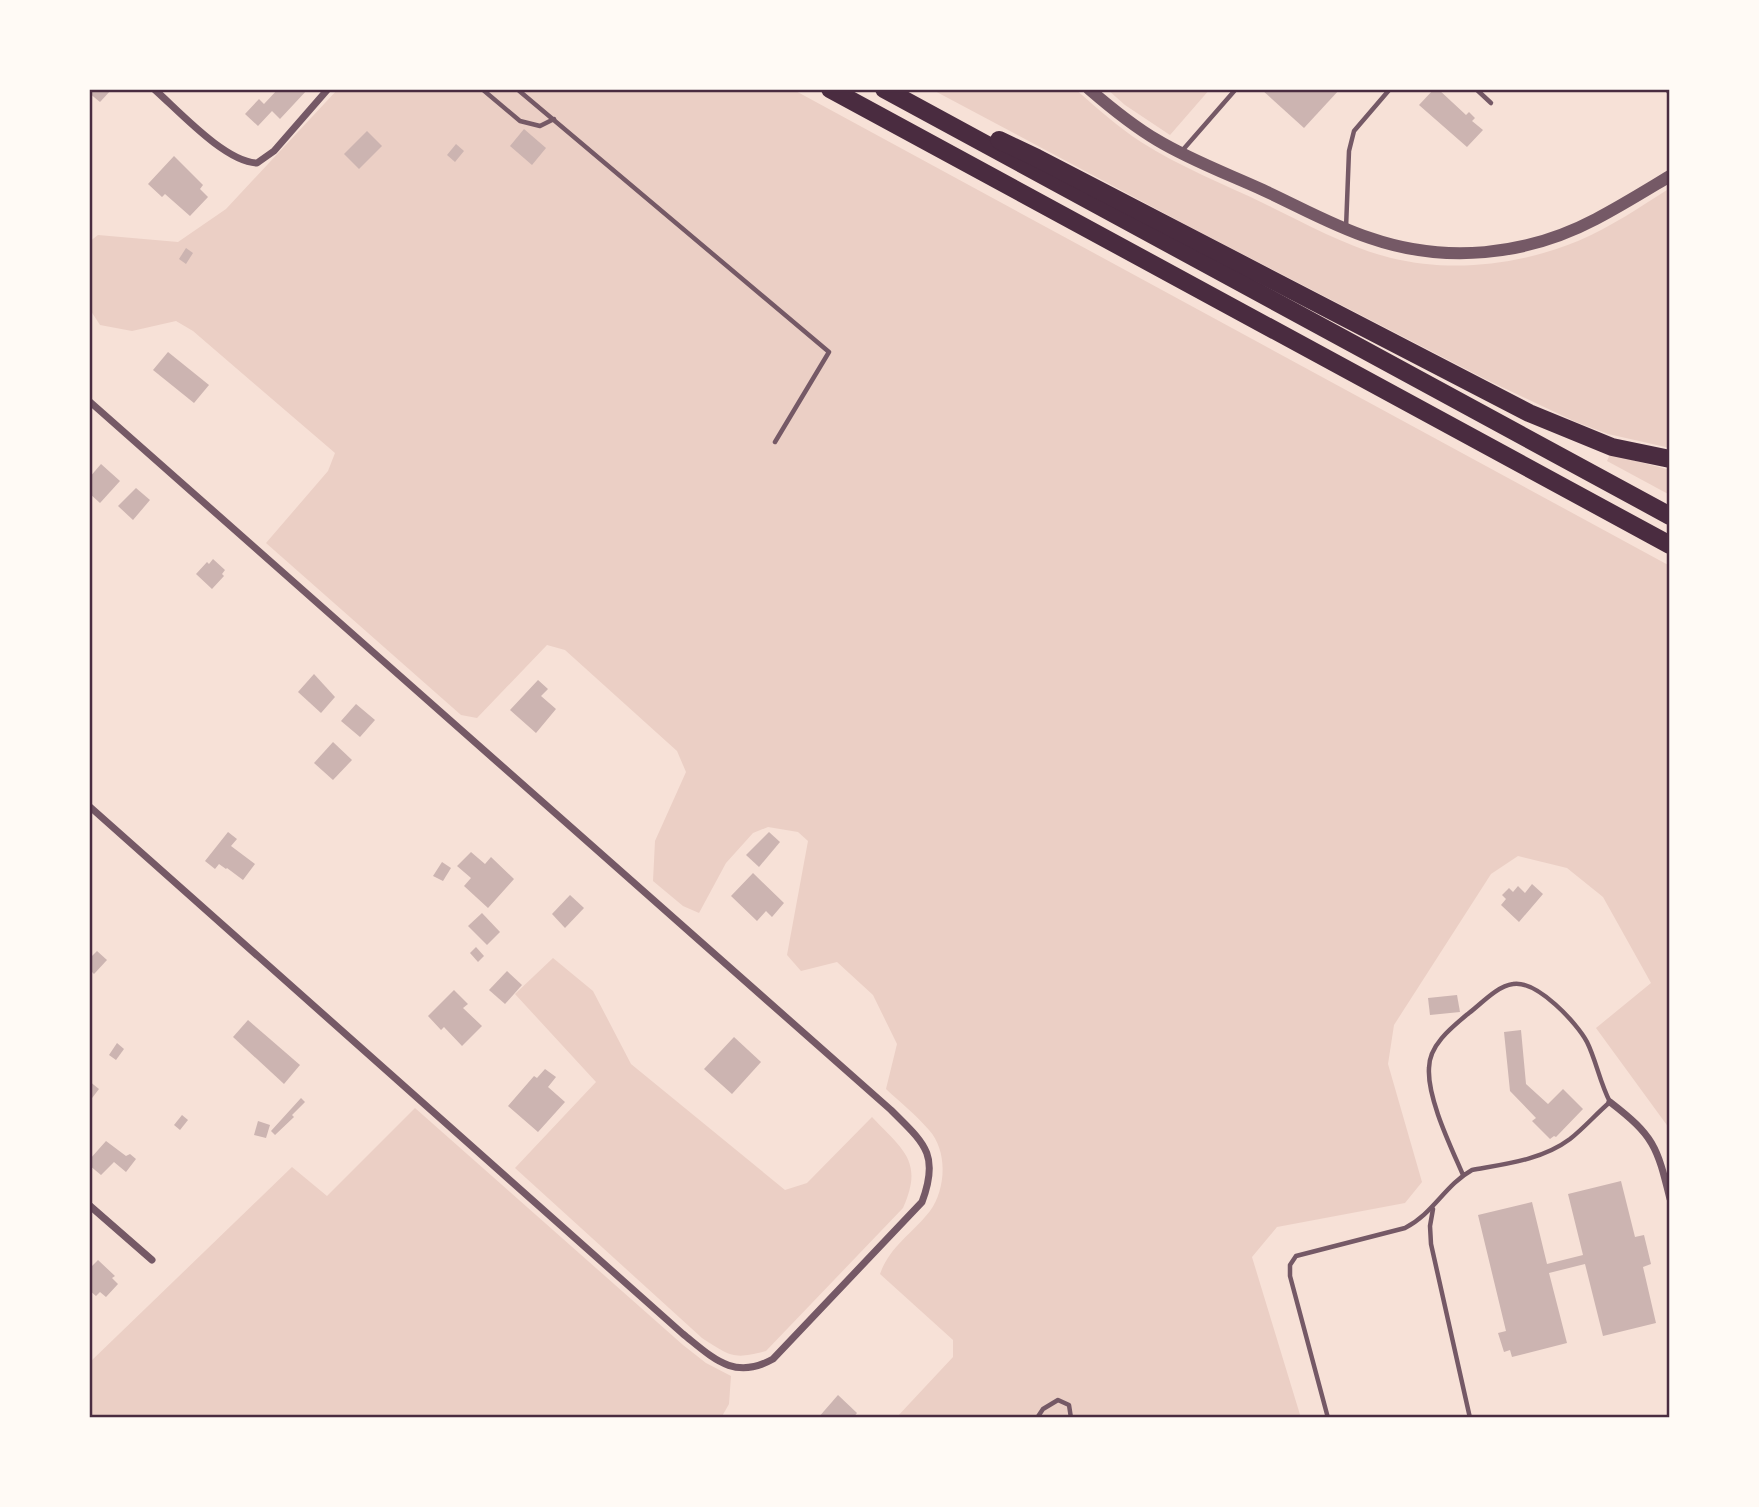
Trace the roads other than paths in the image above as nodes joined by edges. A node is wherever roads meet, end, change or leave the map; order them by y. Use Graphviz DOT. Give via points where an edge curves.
graph roads {
  1 [pos="154,89"];
  2 [pos="328,89"];
  3 [pos="482,89"];
  4 [pos="517,89"];
  5 [pos="830,89"];
  6 [pos="886,89"];
  7 [pos="1089,89"];
  8 [pos="1236,89"];
  9 [pos="1390,89"];
  10 [pos="1476,89"];
  11 [pos="1667,89"];
  12 [pos="1670,94"];
  13 [pos="1492,103"];
  14 [pos="554,120"];
  15 [pos="1180,152"];
  16 [pos="1670,176"];
  17 [pos="1346,229"];
  18 [pos="89,401"];
  19 [pos="775,442"];
  20 [pos="1670,459"];
  21 [pos="1670,516"];
  22 [pos="1670,545"];
  23 [pos="89,806"];
  24 [pos="1610,1102"];
  25 [pos="1463,1175"];
  26 [pos="1670,1199"];
  27 [pos="89,1205"];
  28 [pos="1433,1208"];
  29 [pos="152,1260"];
  30 [pos="1037,1418"];
  31 [pos="1071,1418"];
  32 [pos="1328,1418"];
  33 [pos="1470,1418"];
  1 -- 2 [label="street" via="222,149 257,163"];
  3 -- 14 [label="lane" via="520,121 540,126"];
  4 -- 14 [label="lane"];
  5 -- 22 [label="highway"];
  6 -- 20 [label="highway" via="1037,158 1529,413 1612,447"];
  6 -- 21 [label="highway"];
  7 -- 15 [label="street" via="1133,125"];
  8 -- 15 [label="lane"];
  9 -- 17 [label="lane" via="1354,131"];
  10 -- 13 [label="lane"];
  11 -- 12 [label="lane"];
  14 -- 19 [label="lane" via="829,352"];
  15 -- 17 [label="street"];
  16 -- 17 [label="street" via="1578,228 1517,248 1466,254 1418,251"];
  18 -- 23 [label="street" via="891,1110 920,1138 931,1164 922,1202 773,1359 752,1368 716,1360"];
  24 -- 25 [label="lane" via="1552,1150"];
  24 -- 25 [label="lane" via="1587,1043 1565,1013 1522,984 1503,988 1459,1021 1429,1060 1433,1093"];
  24 -- 26 [label="street" via="1653,1143"];
  25 -- 28 [label="lane"];
  27 -- 29 [label="street"];
  28 -- 32 [label="lane" via="1405,1228 1296,1256 1290,1265"];
  28 -- 33 [label="lane" via="1431,1244"];
  30 -- 31 [label="lane" via="1058,1400 1069,1405"];
}
